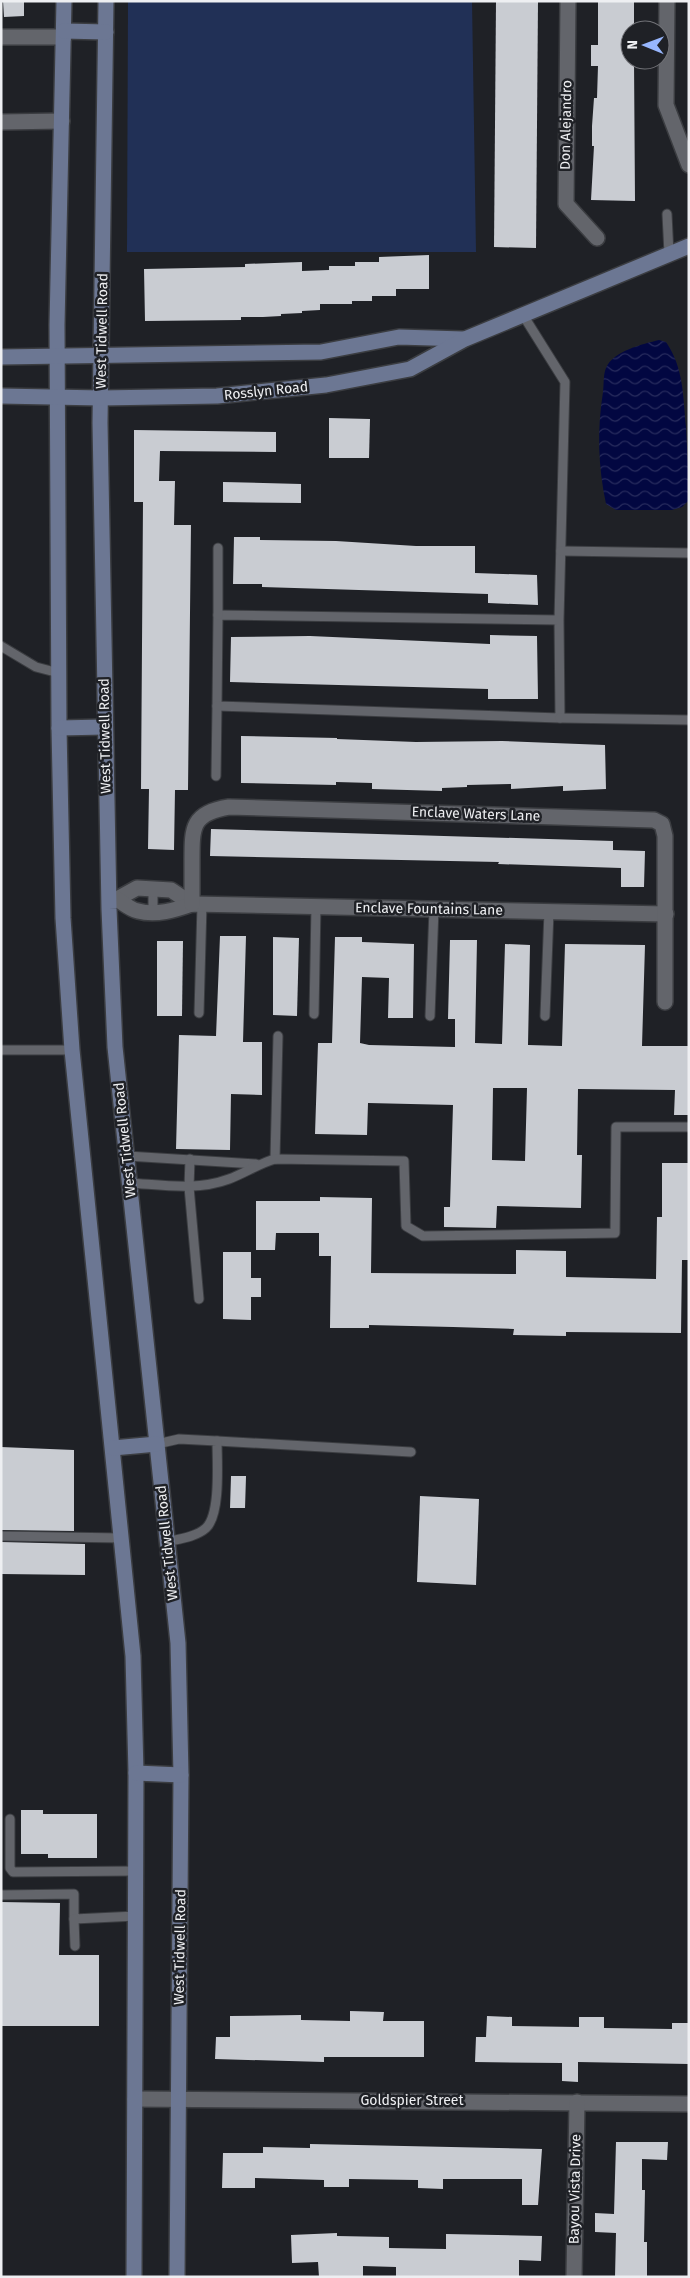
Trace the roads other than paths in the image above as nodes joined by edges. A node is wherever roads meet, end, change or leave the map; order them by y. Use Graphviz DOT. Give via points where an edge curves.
graph roads {
  1 [pos="64,1"];
  2 [pos="106,1"];
  3 [pos="568,1"];
  4 [pos="667,1"];
  5 [pos="106,32"];
  6 [pos="64,34"];
  7 [pos="1,37"];
  8 [pos="62,121"];
  9 [pos="1,122"];
  10 [pos="689,165"];
  11 [pos="667,214"];
  12 [pos="596,238"];
  13 [pos="689,246"];
  14 [pos="669,254"];
  15 [pos="523,314"];
  16 [pos="465,339"];
  17 [pos="102,357"];
  18 [pos="1,358"];
  19 [pos="57,358"];
  20 [pos="1,396"];
  21 [pos="57,397"];
  22 [pos="101,398"];
  23 [pos="218,548"];
  24 [pos="561,551"];
  25 [pos="689,554"];
  26 [pos="218,616"];
  27 [pos="559,620"];
  28 [pos="1,646"];
  29 [pos="59,673"];
  30 [pos="217,706"];
  31 [pos="560,718"];
  32 [pos="689,720"];
  33 [pos="104,727"];
  34 [pos="59,728"];
  35 [pos="216,776"];
  36 [pos="153,890"];
  37 [pos="113,899"];
  38 [pos="197,904"];
  39 [pos="316,906"];
  40 [pos="434,908"];
  41 [pos="549,911"];
  42 [pos="153,912"];
  43 [pos="666,914"];
  44 [pos="665,1002"];
  45 [pos="199,1013"];
  46 [pos="314,1014"];
  47 [pos="430,1016"];
  48 [pos="545,1016"];
  49 [pos="278,1036"];
  50 [pos="1,1050"];
  51 [pos="72,1050"];
  52 [pos="689,1127"];
  53 [pos="127,1156"];
  54 [pos="190,1159"];
  55 [pos="275,1159"];
  56 [pos="257,1164"];
  57 [pos="130,1183"];
  58 [pos="189,1187"];
  59 [pos="199,1299"];
  60 [pos="217,1441"];
  61 [pos="157,1444"];
  62 [pos="113,1448"];
  63 [pos="411,1452"];
  64 [pos="1,1536"];
  65 [pos="121,1538"];
  66 [pos="166,1542"];
  67 [pos="136,1773"];
  68 [pos="182,1775"];
  69 [pos="10,1819"];
  70 [pos="136,1871"];
  71 [pos="1,1895"];
  72 [pos="136,1916"];
  73 [pos="74,1919"];
  74 [pos="74,1946"];
  75 [pos="135,2098"];
  76 [pos="177,2099"];
  77 [pos="577,2102"];
  78 [pos="689,2104"];
  79 [pos="134,2277"];
  80 [pos="177,2277"];
  81 [pos="574,2277"];
  1 -- 6 [label="main road"];
  2 -- 5 [label="main road, West Tidwell Road"];
  3 -- 12 [label="street, Don Alejandro" via="566,204"];
  4 -- 10 [label="street" via="666,105"];
  5 -- 6 [label="main road"];
  5 -- 17 [label="main road, West Tidwell Road"];
  6 -- 7 [label="street"];
  6 -- 8 [label="main road"];
  8 -- 9 [label="street"];
  8 -- 19 [label="main road"];
  11 -- 14 [label="lane"];
  13 -- 14 [label="main road, Rosslyn Road"];
  14 -- 15 [label="main road, Rosslyn Road"];
  15 -- 16 [label="main road, Rosslyn Road"];
  15 -- 24 [label="lane" via="565,382"];
  16 -- 17 [label="main road, Rosslyn Road" via="399,337 321,352"];
  16 -- 22 [label="main road, Rosslyn Road" via="410,369 326,385 217,396"];
  17 -- 19 [label="main road, Rosslyn Road"];
  17 -- 22 [label="main road, West Tidwell Road"];
  18 -- 19 [label="main road, Rosslyn Road"];
  19 -- 21 [label="main road"];
  20 -- 21 [label="main road, Rosslyn Road"];
  21 -- 22 [label="main road, Rosslyn Road"];
  21 -- 29 [label="main road"];
  22 -- 33 [label="main road, West Tidwell Road"];
  23 -- 26 [label="lane"];
  24 -- 25 [label="lane"];
  24 -- 27 [label="lane"];
  26 -- 27 [label="lane"];
  26 -- 30 [label="lane"];
  27 -- 31 [label="lane"];
  28 -- 29 [label="lane" via="36,667"];
  29 -- 34 [label="main road"];
  30 -- 31 [label="lane"];
  30 -- 35 [label="lane"];
  31 -- 32 [label="lane"];
  33 -- 34 [label="main road"];
  33 -- 37 [label="main road, West Tidwell Road"];
  34 -- 51 [label="main road" via="63,918"];
  36 -- 37 [label="street" via="137,888"];
  36 -- 38 [label="street" via="171,890"];
  36 -- 42 [label="lane"];
  37 -- 42 [label="street, Enclave Fountains Lane" via="137,911"];
  37 -- 53 [label="main road, West Tidwell Road" via="115,1047"];
  38 -- 39 [label="street, Enclave Fountains Lane"];
  38 -- 42 [label="street, Enclave Fountains Lane" via="171,912"];
  38 -- 43 [label="street, Enclave Waters Lane" via="192,832 199,820 212,810 229,807 654,820 662,824 666,836"];
  38 -- 45 [label="lane"];
  39 -- 40 [label="street, Enclave Fountains Lane"];
  39 -- 46 [label="lane"];
  40 -- 41 [label="street, Enclave Fountains Lane"];
  40 -- 47 [label="lane"];
  41 -- 43 [label="street, Enclave Fountains Lane"];
  41 -- 48 [label="lane"];
  43 -- 44 [label="street, Enclave Waters Lane"];
  49 -- 55 [label="lane"];
  50 -- 51 [label="lane"];
  51 -- 62 [label="main road"];
  52 -- 55 [label="lane" via="616,1128 615,1233 423,1236 406,1226 404,1162"];
  53 -- 54 [label="lane"];
  53 -- 57 [label="main road, West Tidwell Road"];
  54 -- 56 [label="lane"];
  54 -- 58 [label="lane"];
  55 -- 56 [label="lane"];
  56 -- 58 [label="lane" via="230,1179"];
  57 -- 58 [label="lane"];
  57 -- 61 [label="main road, West Tidwell Road"];
  58 -- 59 [label="lane"];
  60 -- 61 [label="lane" via="179,1439"];
  60 -- 63 [label="lane"];
  60 -- 66 [label="lane" via="216,1502 207,1528"];
  61 -- 62 [label="main road"];
  61 -- 66 [label="main road, West Tidwell Road"];
  62 -- 65 [label="main road"];
  64 -- 65 [label="lane"];
  65 -- 67 [label="main road" via="133,1656"];
  66 -- 68 [label="main road, West Tidwell Road" via="178,1644"];
  67 -- 68 [label="main road"];
  67 -- 70 [label="main road"];
  68 -- 76 [label="main road, West Tidwell Road"];
  69 -- 70 [label="lane" via="10,1868 13,1872"];
  70 -- 72 [label="main road"];
  71 -- 73 [label="lane" via="74,1894"];
  72 -- 73 [label="lane"];
  72 -- 75 [label="main road"];
  73 -- 74 [label="lane"];
  75 -- 76 [label="street, Goldspier Street"];
  75 -- 79 [label="main road"];
  76 -- 77 [label="street, Goldspier Street"];
  76 -- 80 [label="main road, West Tidwell Road"];
  77 -- 78 [label="street, Goldspier Street"];
  77 -- 81 [label="street, Bayou Vista Drive"];
}
